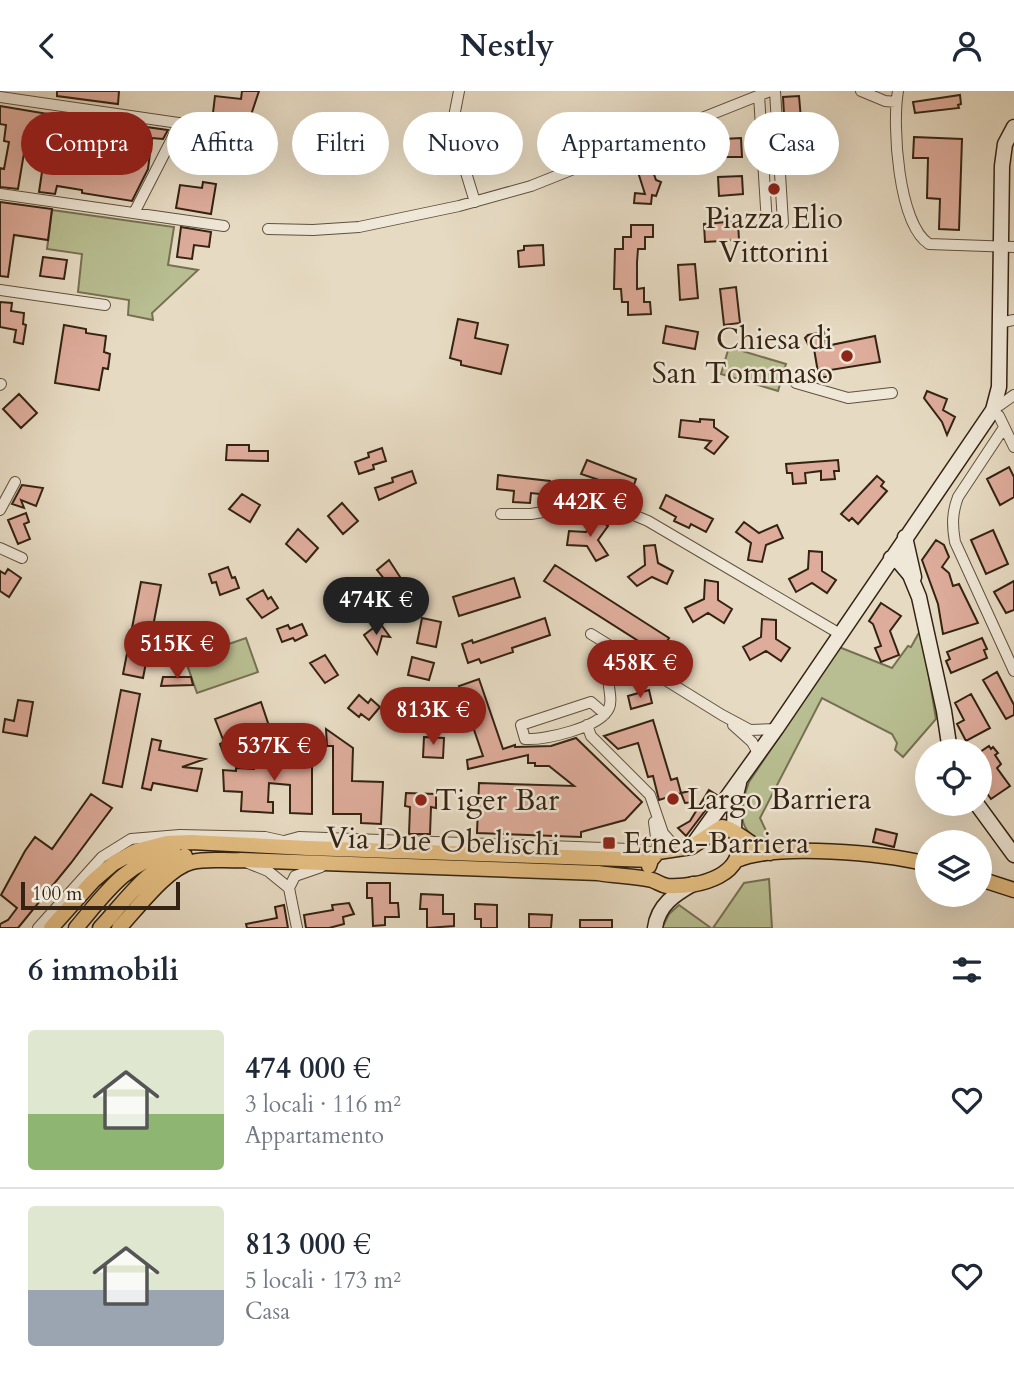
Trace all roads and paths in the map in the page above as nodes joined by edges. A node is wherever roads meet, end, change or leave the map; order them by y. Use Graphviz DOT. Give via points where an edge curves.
graph roads {
  1 [pos="459,91"];
  2 [pos="772,91"];
  3 [pos="861,91"];
  4 [pos="759,95"];
  5 [pos="897,96"];
  6 [pos="0,97"];
  7 [pos="167,121"];
  8 [pos="1014,127"];
  9 [pos="167,148"];
  10 [pos="0,194"];
  11 [pos="475,202"];
  12 [pos="134,213"];
  13 [pos="224,226"];
  14 [pos="268,229"];
  15 [pos="1008,246"];
  16 [pos="0,290"];
  17 [pos="106,305"];
  18 [pos="1007,322"];
  19 [pos="796,383"];
  20 [pos="892,393"];
  21 [pos="1014,394"];
  22 [pos="993,410"];
  23 [pos="1003,429"];
  24 [pos="1014,447"];
  25 [pos="15,482"];
  26 [pos="0,510"];
  27 [pos="501,514"];
  28 [pos="905,537"];
  29 [pos="0,548"];
  30 [pos="22,558"];
  31 [pos="891,558"];
  32 [pos="919,597"];
  33 [pos="591,634"];
  34 [pos="840,634"];
  35 [pos="619,650"];
  36 [pos="1014,671"];
  37 [pos="605,714"];
  38 [pos="722,715"];
  39 [pos="587,725"];
  40 [pos="776,729"];
  41 [pos="948,739"];
  42 [pos="758,753"];
  43 [pos="630,776"];
  44 [pos="740,780"];
  45 [pos="986,816"];
  46 [pos="735,832"];
  47 [pos="283,841"];
  48 [pos="395,845"];
  49 [pos="265,846"];
  50 [pos="307,848"];
  51 [pos="685,848"];
  52 [pos="772,853"];
  53 [pos="655,855"];
  54 [pos="1014,855"];
  55 [pos="242,860"];
  56 [pos="737,860"];
  57 [pos="915,862"];
  58 [pos="332,863"];
  59 [pos="648,880"];
  60 [pos="694,883"];
  61 [pos="992,883"];
  62 [pos="289,888"];
  63 [pos="1012,890"];
  64 [pos="38,928"];
  65 [pos="51,928"];
  66 [pos="76,928"];
  67 [pos="100,928"];
  68 [pos="119,928"];
  69 [pos="297,928"];
  70 [pos="655,928"];
  1 -- 11 [label="street" via="452,127"];
  2 -- 4 [label="street"];
  2 -- 4 [label="street" via="783,223 767,224"];
  3 -- 5 [label="street" via="885,101"];
  4 -- 11 [label="street" via="531,186"];
  5 -- 15 [label="street" via="899,175 921,239 929,244"];
  6 -- 7 [label="street"];
  8 -- 15 [label="main road" via="1005,144 1002,166"];
  9 -- 12 [label="street"];
  10 -- 12 [label="street"];
  11 -- 14 [label="street" via="359,227"];
  12 -- 13 [label="street"];
  15 -- 18 [label="main road"];
  16 -- 17 [label="street"];
  18 -- 22 [label="main road"];
  19 -- 20 [label="street" via="848,398"];
  21 -- 22 [label="street"];
  22 -- 23 [label="street"];
  22 -- 28 [label="main road"];
  23 -- 24 [label="street"];
  23 -- 36 [label="street" via="958,497 952,523 955,542"];
  25 -- 26 [label="street"];
  27 -- 34 [label="street" via="549,511 588,498 600,501 648,521"];
  28 -- 31 [label="main road"];
  28 -- 32 [label="main road"];
  29 -- 30 [label="street"];
  31 -- 32 [label="main road" via="910,575"];
  31 -- 34 [label="main road"];
  32 -- 41 [label="main road"];
  33 -- 35 [label="street"];
  34 -- 40 [label="main road"];
  35 -- 37 [label="street" via="608,683 611,704"];
  35 -- 38 [label="street"];
  37 -- 39 [label="street"];
  37 -- 39 [label="street" via="592,702 521,725 525,739 540,740"];
  38 -- 40 [label="street" via="750,730"];
  38 -- 42 [label="street"];
  39 -- 43 [label="street" via="591,736"];
  40 -- 42 [label="main road"];
  42 -- 44 [label="main road"];
  43 -- 51 [label="street" via="650,795 667,840"];
  43 -- 53 [label="street" via="647,798 656,833"];
  44 -- 46 [label="main road"];
  44 -- 51 [label="main road"];
  45 -- 54 [label="main road"];
  46 -- 51 [label="main road" via="722,827"];
  46 -- 52 [label="main road"];
  46 -- 56 [label="main road" via="740,849"];
  47 -- 48 [label="street" via="299,837"];
  47 -- 49 [label="street"];
  47 -- 50 [label="street"];
  47 -- 64 [label="street" via="241,836 131,839 102,857"];
  48 -- 50 [label="main road"];
  48 -- 53 [label="main road"];
  49 -- 50 [label="main road"];
  49 -- 65 [label="main road" via="178,842 136,851 103,871"];
  49 -- 66 [label="main road" via="192,846 148,859 117,881"];
  51 -- 53 [label="main road"];
  52 -- 56 [label="main road"];
  52 -- 57 [label="main road" via="836,852"];
  53 -- 59 [label="main road"];
  55 -- 58 [label="main road, Via Due Obelischi"];
  55 -- 62 [label="street" via="268,871"];
  55 -- 67 [label="main road, Via Due Obelischi" via="194,855 171,860"];
  55 -- 68 [label="main road, Via Due Obelischi" via="200,860 181,866"];
  56 -- 60 [label="main road, Via Due Obelischi" via="724,875"];
  58 -- 59 [label="main road, Via Due Obelischi" via="598,873"];
  58 -- 62 [label="street" via="300,873"];
  59 -- 60 [label="main road, Via Due Obelischi" via="669,886"];
  60 -- 70 [label="main road" via="671,897"];
  61 -- 63 [label="main road"];
  62 -- 69 [label="street"];
}
